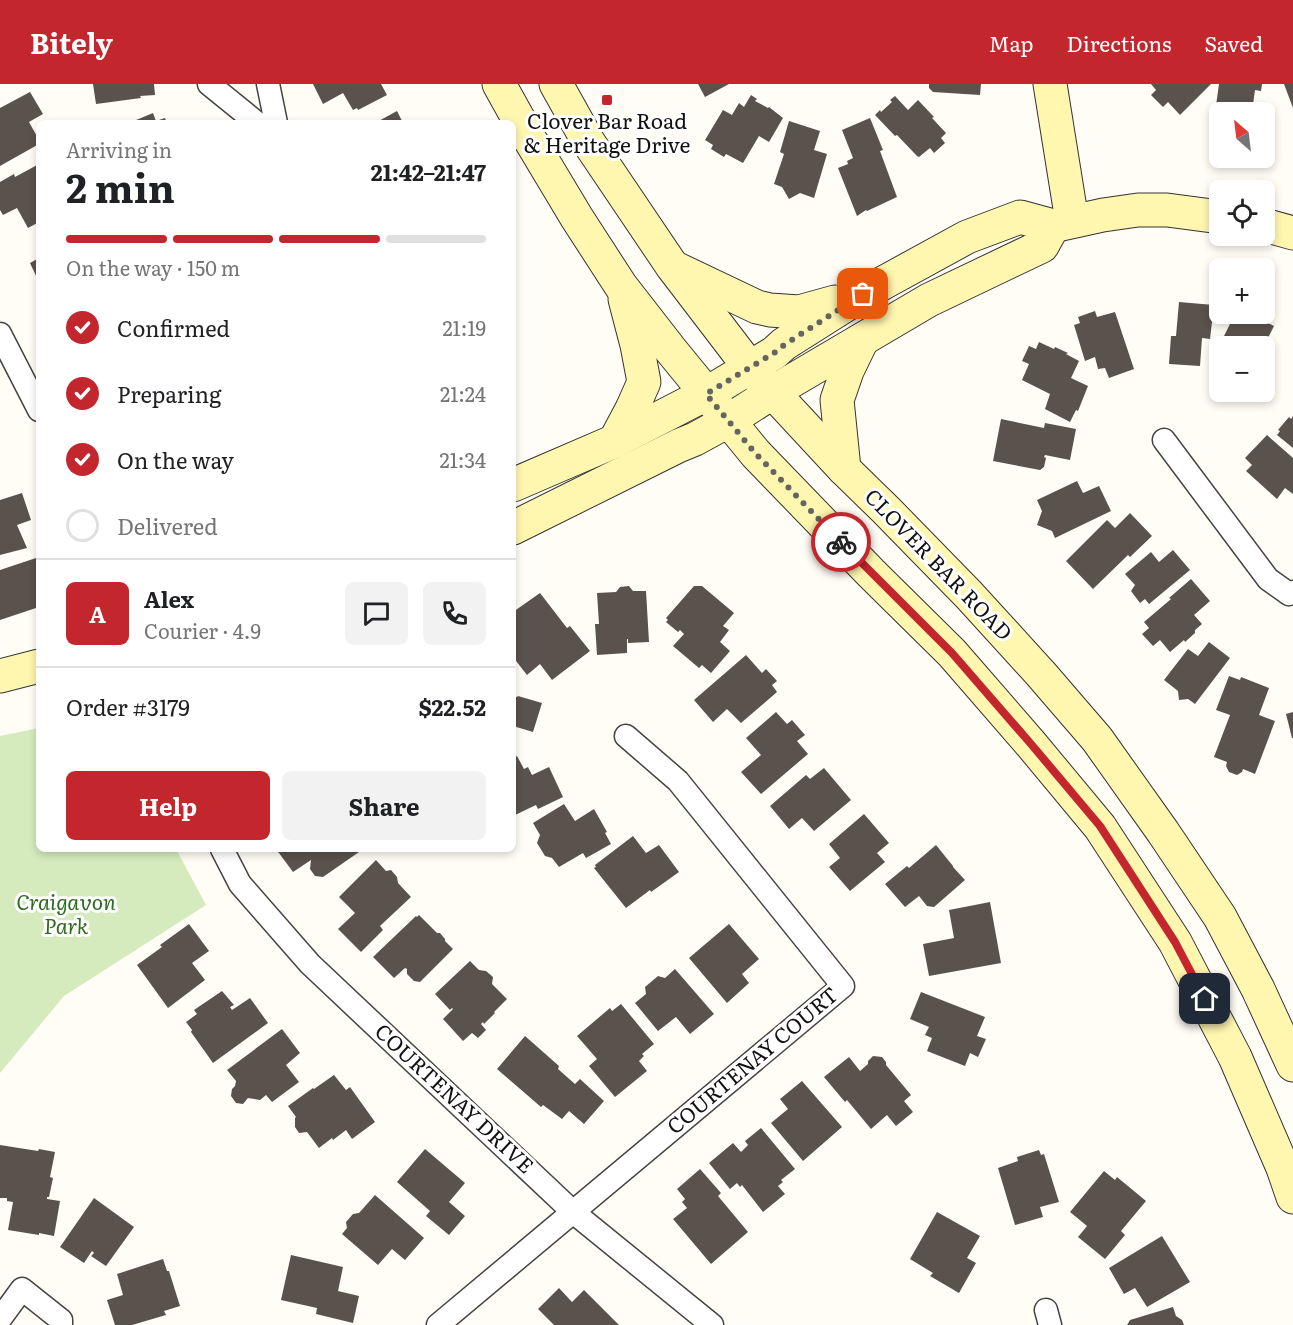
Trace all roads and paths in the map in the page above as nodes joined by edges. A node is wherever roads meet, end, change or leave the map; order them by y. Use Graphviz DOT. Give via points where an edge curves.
graph roads {
  1 [pos="209,84"];
  2 [pos="268,84"];
  3 [pos="499,84"];
  4 [pos="556,84"];
  5 [pos="1050,84"];
  6 [pos="253,120"];
  7 [pos="275,120"];
  8 [pos="1209,216"];
  9 [pos="1062,224"];
  10 [pos="1275,228"];
  11 [pos="1293,233"];
  12 [pos="672,266"];
  13 [pos="621,286"];
  14 [pos="863,294"];
  15 [pos="0,334"];
  16 [pos="862,340"];
  17 [pos="750,368"];
  18 [pos="773,392"];
  19 [pos="706,394"];
  20 [pos="36,404"];
  21 [pos="728,421"];
  22 [pos="1164,440"];
  23 [pos="615,441"];
  24 [pos="844,469"];
  25 [pos="516,484"];
  26 [pos="516,527"];
  27 [pos="1293,592"];
  28 [pos="36,667"];
  29 [pos="0,676"];
  30 [pos="626,736"];
  31 [pos="224,852"];
  32 [pos="1293,1065"];
  33 [pos="1293,1197"];
  34 [pos="573,1212"];
  35 [pos="0,1320"];
  36 [pos="3,1325"];
  37 [pos="60,1325"];
  38 [pos="438,1325"];
  39 [pos="712,1325"];
  1 -- 6 [label="street"];
  2 -- 7 [label="street"];
  3 -- 13 [label="main road"];
  4 -- 12 [label="main road, CLOVER BAR ROAD" via="589,143"];
  5 -- 9 [label="main road"];
  8 -- 9 [label="main road" via="1138,210"];
  9 -- 14 [label="main road" via="1020,217 967,237"];
  9 -- 16 [label="main road" via="1042,246 929,300"];
  10 -- 11 [label="main road"];
  12 -- 14 [label="main road" via="770,310 799,312"];
  12 -- 17 [label="main road, CLOVER BAR ROAD"];
  13 -- 19 [label="main road"];
  13 -- 23 [label="main road" via="644,382"];
  14 -- 17 [label="main road"];
  15 -- 20 [label="street"];
  16 -- 18 [label="main road"];
  16 -- 24 [label="main road" via="837,400"];
  17 -- 18 [label="main road, CLOVER BAR ROAD"];
  17 -- 19 [label="main road"];
  18 -- 21 [label="main road"];
  18 -- 24 [label="main road, CLOVER BAR ROAD"];
  19 -- 21 [label="main road"];
  19 -- 23 [label="main road"];
  21 -- 26 [label="main road"];
  21 -- 33 [label="main road" via="952,653 1100,826 1175,942 1235,1057"];
  22 -- 27 [label="street" via="1268,579 1289,594"];
  23 -- 25 [label="main road"];
  24 -- 32 [label="main road, CLOVER BAR ROAD" via="969,595 1097,739 1220,917"];
  28 -- 29 [label="main road"];
  30 -- 34 [label="street, COURTENAY COURT" via="678,781 843,986"];
  31 -- 34 [label="street, COURTENAY DRIVE" via="240,884 310,964"];
  34 -- 38 [label="street"];
  34 -- 39 [label="street, COURTENAY DRIVE"];
  35 -- 36 [label="street"];
  35 -- 37 [label="street" via="22,1289 62,1320"];
}
